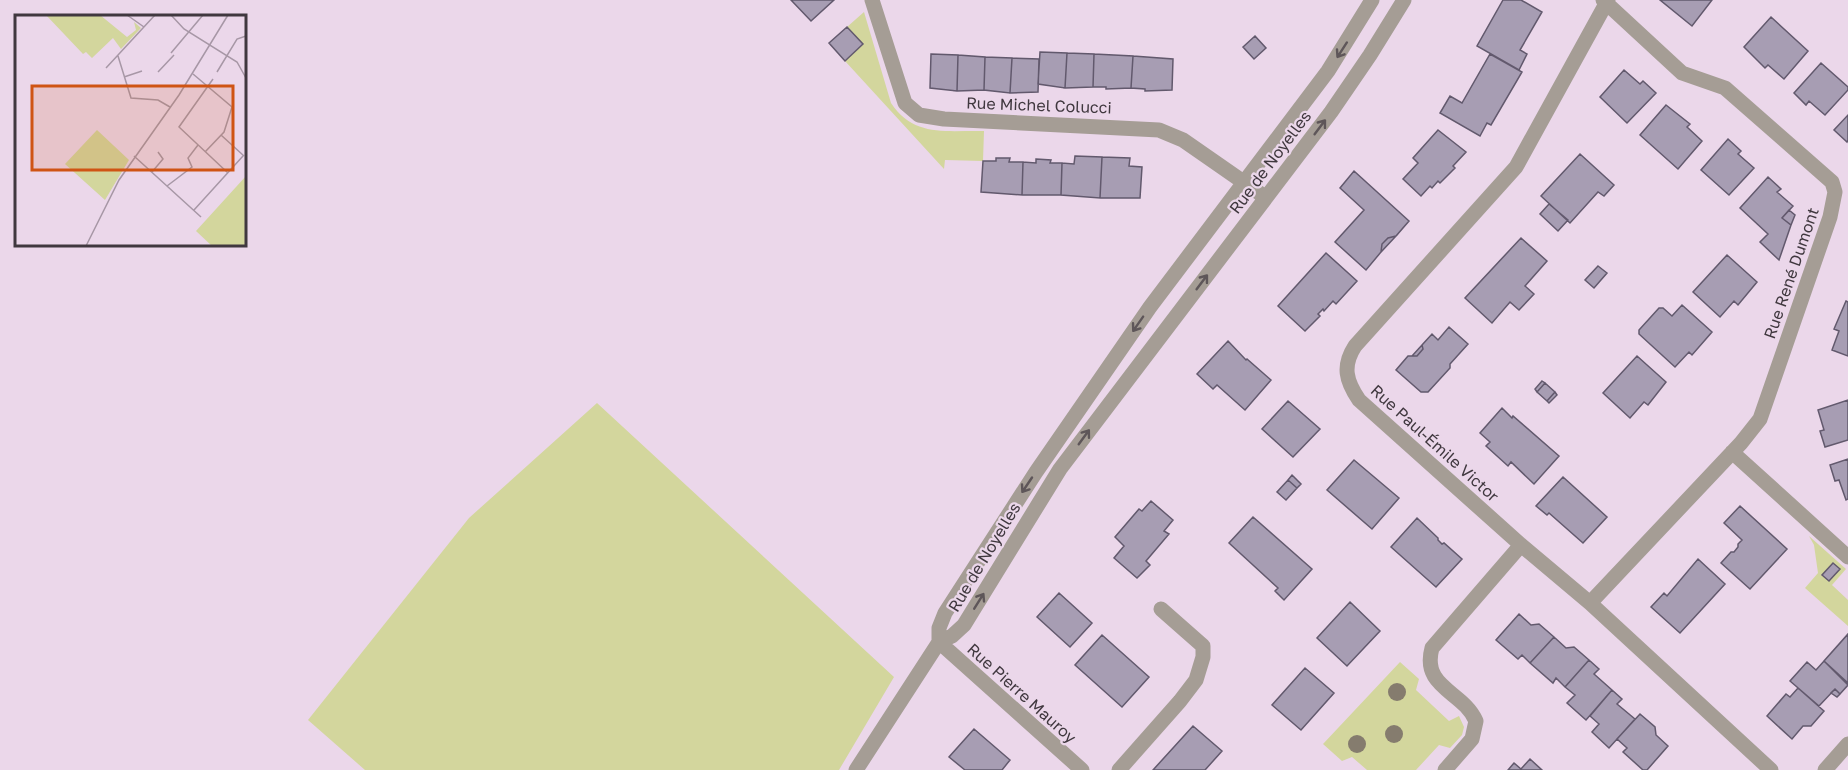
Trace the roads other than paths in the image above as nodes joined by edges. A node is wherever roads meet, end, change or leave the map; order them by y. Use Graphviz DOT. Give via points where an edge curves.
graph roads {
  1 [pos="872,0"];
  2 [pos="1372,0"];
  3 [pos="1404,0"];
  4 [pos="1606,1"];
  5 [pos="1243,182"];
  6 [pos="1265,197"];
  7 [pos="1731,452"];
  8 [pos="1521,545"];
  9 [pos="1848,556"];
  10 [pos="1590,603"];
  11 [pos="1161,609"];
  12 [pos="939,642"];
  13 [pos="1848,744"];
  14 [pos="856,770"];
  15 [pos="1082,770"];
  16 [pos="1119,770"];
  17 [pos="1445,770"];
  18 [pos="1771,770"];
  19 [pos="1825,770"];
  1 -- 5 [label="street, Rue Michel Colucci" via="905,103 919,116 1159,130 1183,140"];
  2 -- 5 [label="street, Rue de Noyelles, one-way" via="1328,71"];
  6 -- 3 [label="street, Rue de Noyelles, one-way" via="1351,84"];
  4 -- 7 [label="street, Rue René Dumont" via="1682,73 1725,88 1832,182 1835,192 1830,217 1765,405 1755,425"];
  4 -- 8 [label="street, Rue Paul-Émile Victor" via="1516,167 1355,346 1347,365 1346,377 1359,400"];
  5 -- 6 [label="street, Rue Michel Colucci"];
  5 -- 12 [label="street, Rue de Noyelles, one-way" via="1150,307 984,551 945,613"];
  12 -- 6 [label="street, Rue de Noyelles, one-way" via="964,625 1060,469"];
  7 -- 9 [label="street"];
  7 -- 10 [label="street, Rue René Dumont"];
  8 -- 10 [label="street, Rue Paul-Émile Victor"];
  8 -- 17 [label="street" via="1432,648 1432,674 1469,709 1476,721 1472,739"];
  10 -- 18 [label="street, Rue Paul-Émile Victor"];
  11 -- 16 [label="street" via="1203,646 1201,669 1189,691"];
  12 -- 14 [label="street"];
  12 -- 15 [label="street, Rue Pierre Mauroy"];
  13 -- 19 [label="street"];
}
